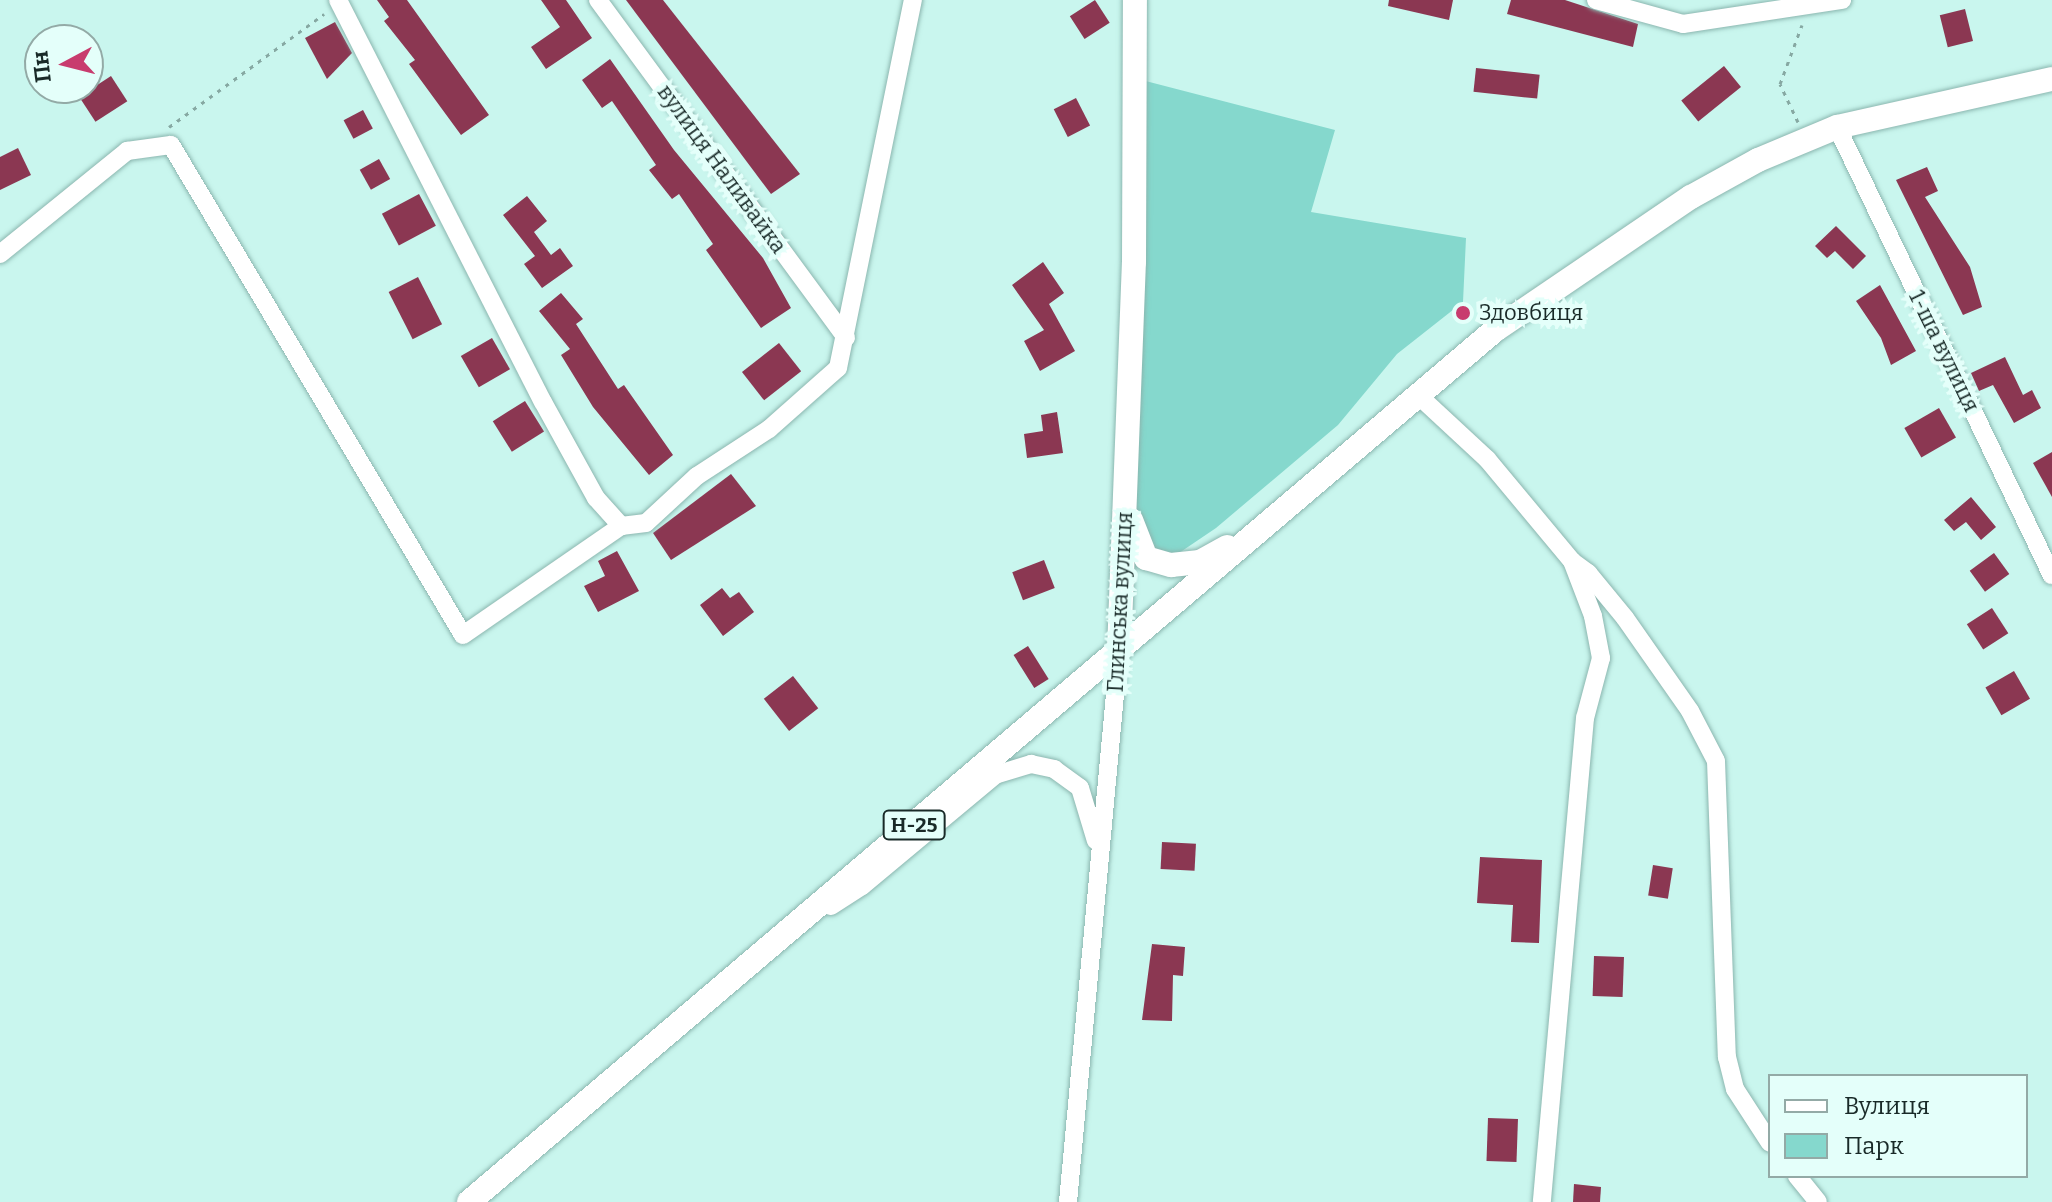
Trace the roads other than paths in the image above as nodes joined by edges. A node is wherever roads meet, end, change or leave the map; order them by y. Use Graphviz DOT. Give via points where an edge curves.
graph roads {
  1 [pos="598,0"];
  2 [pos="913,0"];
  3 [pos="1135,0"];
  4 [pos="1596,0"];
  5 [pos="1842,0"];
  6 [pos="339,1"];
  7 [pos="1809,3"];
  8 [pos="2052,79"];
  9 [pos="1837,127"];
  10 [pos="0,254"];
  11 [pos="846,338"];
  12 [pos="1419,396"];
  13 [pos="1125,492"];
  14 [pos="1301,496"];
  15 [pos="621,526"];
  16 [pos="1572,561"];
  17 [pos="2052,575"];
  18 [pos="1119,651"];
  19 [pos="1100,859"];
  20 [pos="785,935"];
  21 [pos="1768,1140"];
  22 [pos="1799,1178"];
  23 [pos="469,1202"];
  24 [pos="1068,1202"];
  25 [pos="1542,1202"];
  26 [pos="1818,1202"];
  1 -- 11 [label="street, вулиця Наливайка"];
  2 -- 11 [label="street"];
  3 -- 13 [label="main road, Глинська вулиця"];
  4 -- 7 [label="street" via="1683,24"];
  5 -- 7 [label="street"];
  6 -- 15 [label="street" via="543,402 596,498"];
  8 -- 9 [label="main road, Н-25"];
  9 -- 12 [label="main road, Н-25" via="1691,197 1495,330"];
  9 -- 17 [label="street, 1-ша вулиця"];
  10 -- 15 [label="street" via="127,151 171,145 463,635"];
  11 -- 15 [label="street" via="838,368 769,429 697,476 646,523"];
  12 -- 14 [label="main road, Н-25"];
  12 -- 16 [label="street" via="1487,459"];
  13 -- 14 [label="main road" via="1134,538 1146,558 1171,565 1220,553 1288,499"];
  13 -- 18 [label="main road, Глинська вулиця"];
  14 -- 18 [label="main road, Н-25"];
  16 -- 21 [label="street" via="1625,618 1690,711 1716,761 1727,1057 1735,1089"];
  16 -- 25 [label="street" via="1593,616 1601,658 1585,718"];
  18 -- 19 [label="street, Глинська вулиця"];
  18 -- 20 [label="main road, Н-25"];
  19 -- 20 [label="street" via="1080,788 1054,769 1031,764 995,775 862,886"];
  19 -- 24 [label="street, Глинська вулиця"];
  20 -- 23 [label="main road, Н-25"];
  22 -- 26 [label="street"];
}
